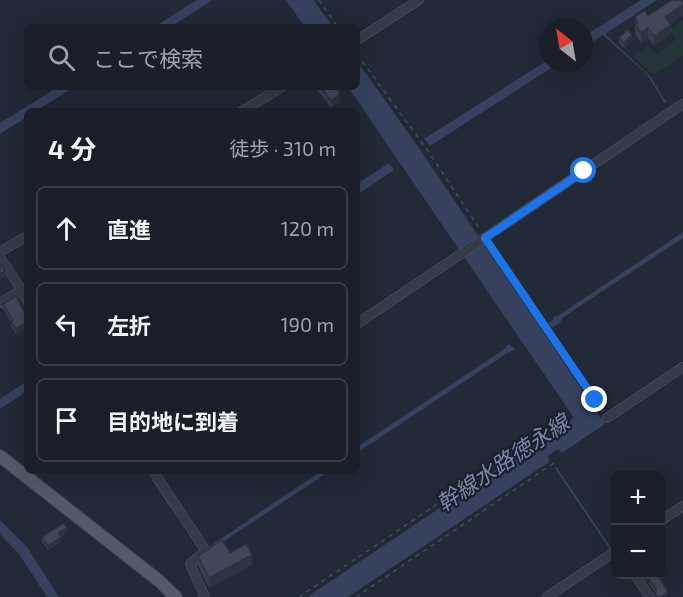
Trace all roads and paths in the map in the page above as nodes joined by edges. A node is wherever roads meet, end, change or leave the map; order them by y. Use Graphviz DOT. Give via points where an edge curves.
graph roads {
  1 [pos="319,0"];
  2 [pos="419,0"];
  3 [pos="336,24"];
  4 [pos="360,38"];
  5 [pos="360,58"];
  6 [pos="277,90"];
  7 [pos="683,104"];
  8 [pos="247,108"];
  9 [pos="24,238"];
  10 [pos="481,240"];
  11 [pos="1,251"];
  12 [pos="24,292"];
  13 [pos="24,294"];
  14 [pos="0,303"];
  15 [pos="360,322"];
  16 [pos="683,367"];
  17 [pos="607,418"];
  18 [pos="540,435"];
  19 [pos="0,456"];
  20 [pos="557,461"];
  21 [pos="155,474"];
  22 [pos="683,506"];
  23 [pos="665,518"];
  24 [pos="611,554"];
  25 [pos="637,579"];
  26 [pos="176,597"];
  27 [pos="205,597"];
  28 [pos="299,597"];
  29 [pos="356,597"];
  30 [pos="547,597"];
  31 [pos="650,597"];
  1 -- 3 [label="path"];
  2 -- 4 [label="street"];
  5 -- 10 [label="path" via="428,151"];
  6 -- 8 [label="street"];
  7 -- 10 [label="street"];
  9 -- 11 [label="street"];
  10 -- 15 [label="street"];
  10 -- 17 [label="path"];
  11 -- 12 [label="street"];
  13 -- 14 [label="street"];
  16 -- 17 [label="street"];
  18 -- 28 [label="path"];
  19 -- 26 [label="main road"];
  20 -- 29 [label="path"];
  21 -- 27 [label="street" via="207,551 190,564"];
  22 -- 23 [label="street"];
  24 -- 30 [label="street"];
  25 -- 31 [label="street"];
}
